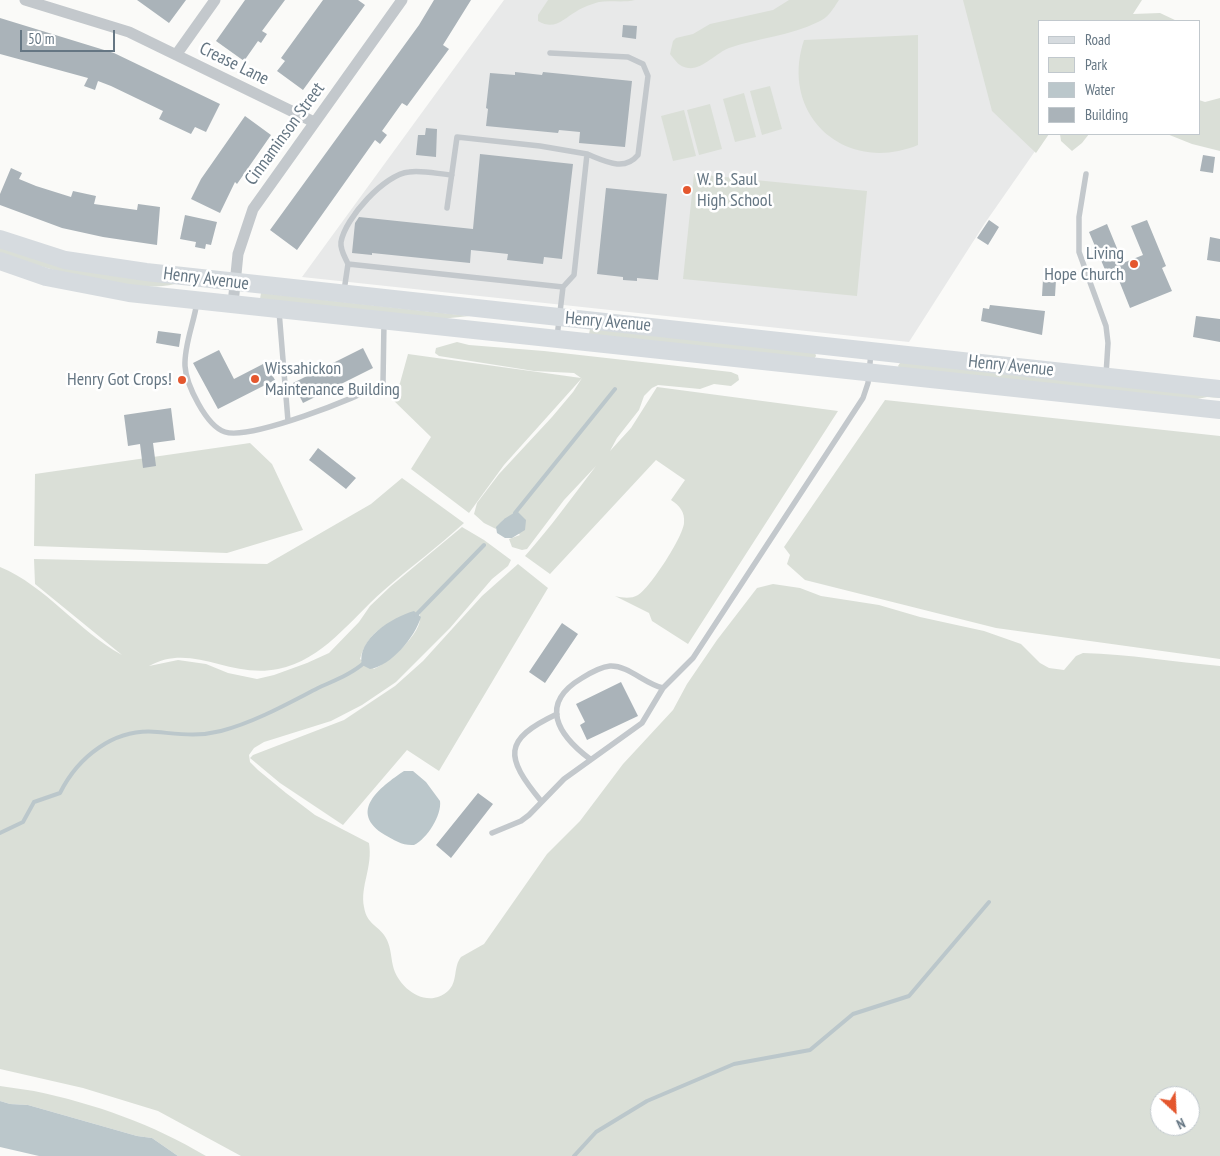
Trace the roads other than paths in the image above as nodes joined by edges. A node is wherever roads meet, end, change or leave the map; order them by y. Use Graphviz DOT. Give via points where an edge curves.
graph roads {
  1 [pos="25,0"];
  2 [pos="216,0"];
  3 [pos="402,0"];
  4 [pos="550,53"];
  5 [pos="176,55"];
  6 [pos="314,122"];
  7 [pos="587,154"];
  8 [pos="1086,174"];
  9 [pos="452,175"];
  10 [pos="447,208"];
  11 [pos="0,239"];
  12 [pos="0,261"];
  13 [pos="348,264"];
  14 [pos="235,283"];
  15 [pos="563,287"];
  16 [pos="344,293"];
  17 [pos="197,300"];
  18 [pos="233,304"];
  19 [pos="279,309"];
  20 [pos="560,318"];
  21 [pos="384,320"];
  22 [pos="557,339"];
  23 [pos="871,352"];
  24 [pos="870,372"];
  25 [pos="1106,377"];
  26 [pos="1220,389"];
  27 [pos="1220,410"];
  28 [pos="288,421"];
  29 [pos="663,688"];
  30 [pos="557,714"];
  31 [pos="590,759"];
  32 [pos="541,801"];
  33 [pos="492,833"];
  1 -- 5 [label="street, Crease Lane" via="114,26"];
  2 -- 5 [label="street"];
  3 -- 6 [label="street, Cinnaminson Street"];
  4 -- 7 [label="lane" via="628,57 647,69 638,155 622,165"];
  5 -- 6 [label="street, Crease Lane"];
  6 -- 14 [label="street, Cinnaminson Street" via="253,209 240,245"];
  7 -- 9 [label="lane" via="457,137"];
  7 -- 15 [label="lane" via="574,275"];
  8 -- 25 [label="lane" via="1079,217 1079,252 1106,326"];
  9 -- 10 [label="lane"];
  9 -- 13 [label="lane" via="408,172 386,181 349,223 342,242 342,252"];
  11 -- 14 [label="main road, Henry Avenue" via="91,265"];
  12 -- 17 [label="main road, Henry Avenue" via="72,283"];
  13 -- 15 [label="lane"];
  13 -- 16 [label="lane"];
  14 -- 16 [label="main road, Henry Avenue"];
  14 -- 18 [label="street, Cinnaminson Street"];
  15 -- 20 [label="lane"];
  16 -- 20 [label="main road, Henry Avenue"];
  17 -- 18 [label="main road, Henry Avenue"];
  17 -- 28 [label="lane" via="185,367 206,416 218,429 235,433 256,431"];
  18 -- 19 [label="main road, Henry Avenue"];
  19 -- 21 [label="main road, Henry Avenue"];
  19 -- 28 [label="lane"];
  20 -- 22 [label="lane"];
  20 -- 23 [label="main road, Henry Avenue"];
  21 -- 22 [label="main road, Henry Avenue"];
  21 -- 28 [label="lane" via="383,383 363,394"];
  22 -- 24 [label="main road, Henry Avenue"];
  23 -- 24 [label="lane"];
  23 -- 25 [label="main road, Henry Avenue"];
  24 -- 27 [label="main road, Henry Avenue"];
  24 -- 29 [label="lane" via="863,398 707,639 688,665"];
  25 -- 26 [label="main road, Henry Avenue"];
  29 -- 30 [label="lane" via="620,668 599,668 568,686 560,695"];
  29 -- 31 [label="lane" via="642,723"];
  30 -- 31 [label="lane" via="573,747"];
  30 -- 32 [label="lane" via="535,724 521,735 515,746 518,768"];
  31 -- 32 [label="lane"];
  32 -- 33 [label="lane" via="520,821"];
}
